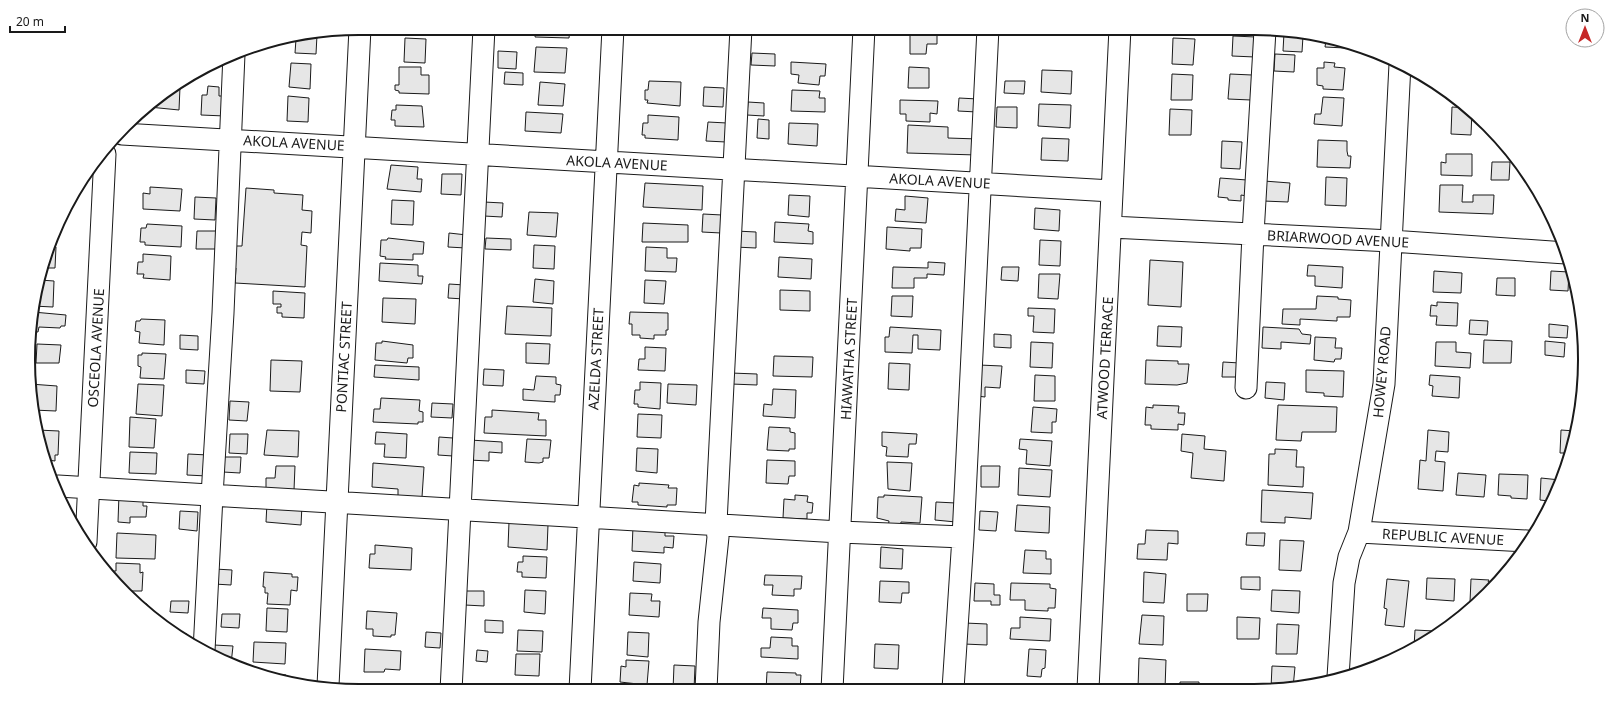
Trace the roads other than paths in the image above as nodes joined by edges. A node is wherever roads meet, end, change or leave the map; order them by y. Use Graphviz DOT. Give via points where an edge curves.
graph roads {
  1 [pos="360,35"];
  2 [pos="484,35"];
  3 [pos="613,35"];
  4 [pos="741,35"];
  5 [pos="864,35"];
  6 [pos="988,35"];
  7 [pos="1120,35"];
  8 [pos="1265,36"];
  9 [pos="234,61"];
  10 [pos="1400,69"];
  11 [pos="126,134"];
  12 [pos="229,139"];
  13 [pos="354,146"];
  14 [pos="477,154"];
  15 [pos="105,159"];
  16 [pos="606,163"];
  17 [pos="734,169"];
  18 [pos="858,177"];
  19 [pos="981,184"];
  20 [pos="1112,191"];
  21 [pos="1111,227"];
  22 [pos="1253,234"];
  23 [pos="1391,241"];
  24 [pos="1560,253"];
  25 [pos="1246,388"];
  26 [pos="61,486"];
  27 [pos="89,488"];
  28 [pos="212,496"];
  29 [pos="337,502"];
  30 [pos="460,508"];
  31 [pos="588,517"];
  32 [pos="716,523"];
  33 [pos="840,532"];
  34 [pos="1359,532"];
  35 [pos="86,535"];
  36 [pos="964,537"];
  37 [pos="1522,541"];
  38 [pos="204,645"];
  39 [pos="1338,673"];
  40 [pos="328,682"];
  41 [pos="451,684"];
  42 [pos="580,684"];
  43 [pos="706,684"];
  44 [pos="832,684"];
  45 [pos="953,684"];
  46 [pos="1088,684"];
  1 -- 13 [label="street, PONTIAC STREET"];
  2 -- 14 [label="street"];
  3 -- 16 [label="street, AZELDA STREET"];
  4 -- 17 [label="street"];
  5 -- 18 [label="street, HIAWATHA STREET"];
  6 -- 19 [label="street"];
  7 -- 20 [label="street, ATWOOD TERRACE"];
  8 -- 22 [label="street"];
  9 -- 12 [label="street"];
  10 -- 23 [label="street, HOWEY ROAD"];
  11 -- 12 [label="street, AKOLA AVENUE"];
  12 -- 13 [label="street, AKOLA AVENUE"];
  12 -- 28 [label="street" via="223,313"];
  13 -- 14 [label="street, AKOLA AVENUE"];
  13 -- 29 [label="street, PONTIAC STREET"];
  14 -- 16 [label="street, AKOLA AVENUE"];
  14 -- 30 [label="street"];
  15 -- 27 [label="street, OSCEOLA AVENUE"];
  16 -- 17 [label="street, AKOLA AVENUE"];
  16 -- 31 [label="street, AZELDA STREET"];
  17 -- 18 [label="street, AKOLA AVENUE"];
  17 -- 32 [label="street"];
  18 -- 19 [label="street, AKOLA AVENUE"];
  18 -- 33 [label="street, HIAWATHA STREET"];
  19 -- 20 [label="street, AKOLA AVENUE"];
  19 -- 36 [label="street"];
  20 -- 21 [label="street, ATWOOD TERRACE"];
  21 -- 22 [label="street, BRIARWOOD AVENUE"];
  21 -- 46 [label="street, ATWOOD TERRACE"];
  22 -- 23 [label="street, BRIARWOOD AVENUE"];
  22 -- 25 [label="street"];
  23 -- 24 [label="street, BRIARWOOD AVENUE"];
  23 -- 34 [label="street, HOWEY ROAD" via="1384,384"];
  26 -- 27 [label="street"];
  27 -- 28 [label="street"];
  27 -- 35 [label="street, OSCEOLA AVENUE"];
  28 -- 29 [label="street"];
  28 -- 38 [label="street"];
  29 -- 30 [label="street"];
  29 -- 40 [label="street, PONTIAC STREET"];
  30 -- 31 [label="street"];
  30 -- 41 [label="street"];
  31 -- 32 [label="street"];
  31 -- 42 [label="street, AZELDA STREET"];
  32 -- 33 [label="street"];
  32 -- 43 [label="street" via="718,536 709,622"];
  33 -- 36 [label="street"];
  33 -- 44 [label="street, HIAWATHA STREET"];
  34 -- 37 [label="street, REPUBLIC AVENUE"];
  34 -- 39 [label="street, HOWEY ROAD" via="1349,557 1344,583"];
  36 -- 45 [label="street"];
}
